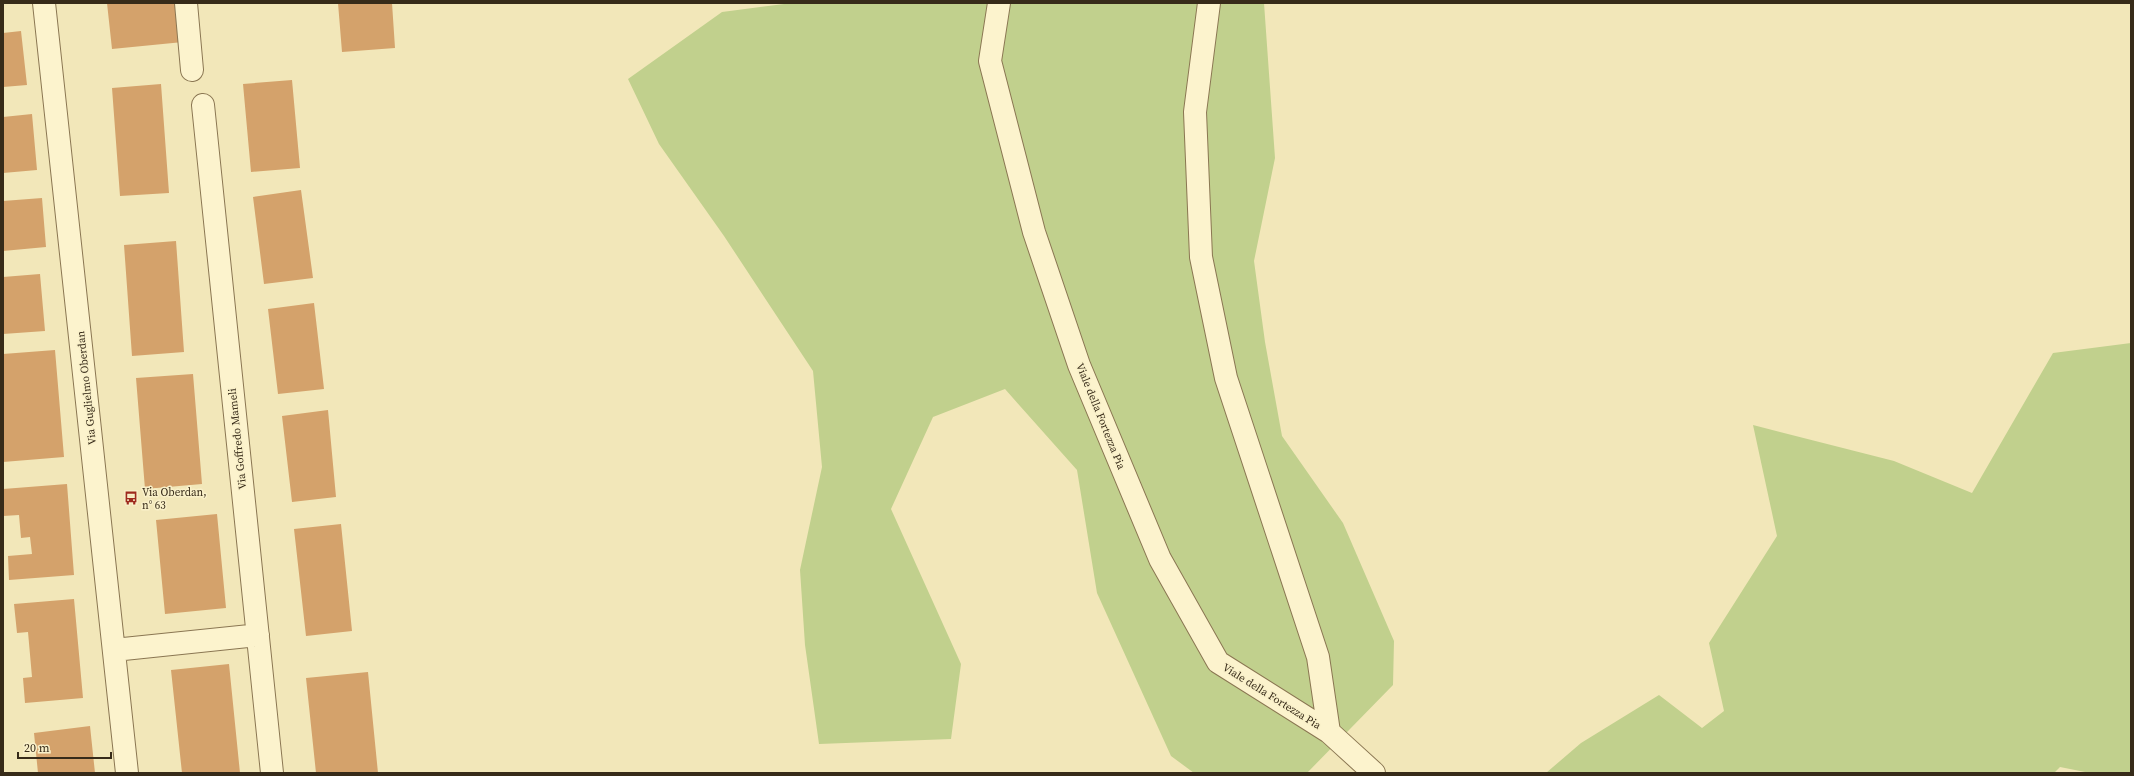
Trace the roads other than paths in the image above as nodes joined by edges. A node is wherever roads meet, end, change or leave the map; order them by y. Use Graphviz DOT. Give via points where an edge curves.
graph roads {
  1 [pos="44,3"];
  2 [pos="186,3"];
  3 [pos="999,3"];
  4 [pos="1209,3"];
  5 [pos="192,70"];
  6 [pos="203,105"];
  7 [pos="258,635"];
  8 [pos="114,650"];
  9 [pos="1329,732"];
  10 [pos="127,773"];
  11 [pos="272,773"];
  12 [pos="1374,773"];
  1 -- 8 [label="street, Via Guglielmo Oberdan"];
  2 -- 5 [label="street"];
  3 -- 9 [label="street, Viale della Fortezza Pia" via="990,61 1034,232 1079,365 1160,559 1218,662"];
  4 -- 9 [label="street, Viale della Fortezza Pia" via="1195,112 1201,257 1226,378 1318,657"];
  6 -- 7 [label="street, Via Goffredo Mameli"];
  7 -- 8 [label="street"];
  7 -- 11 [label="street, Via Goffredo Mameli"];
  8 -- 10 [label="street, Via Guglielmo Oberdan"];
  9 -- 12 [label="street"];
}
